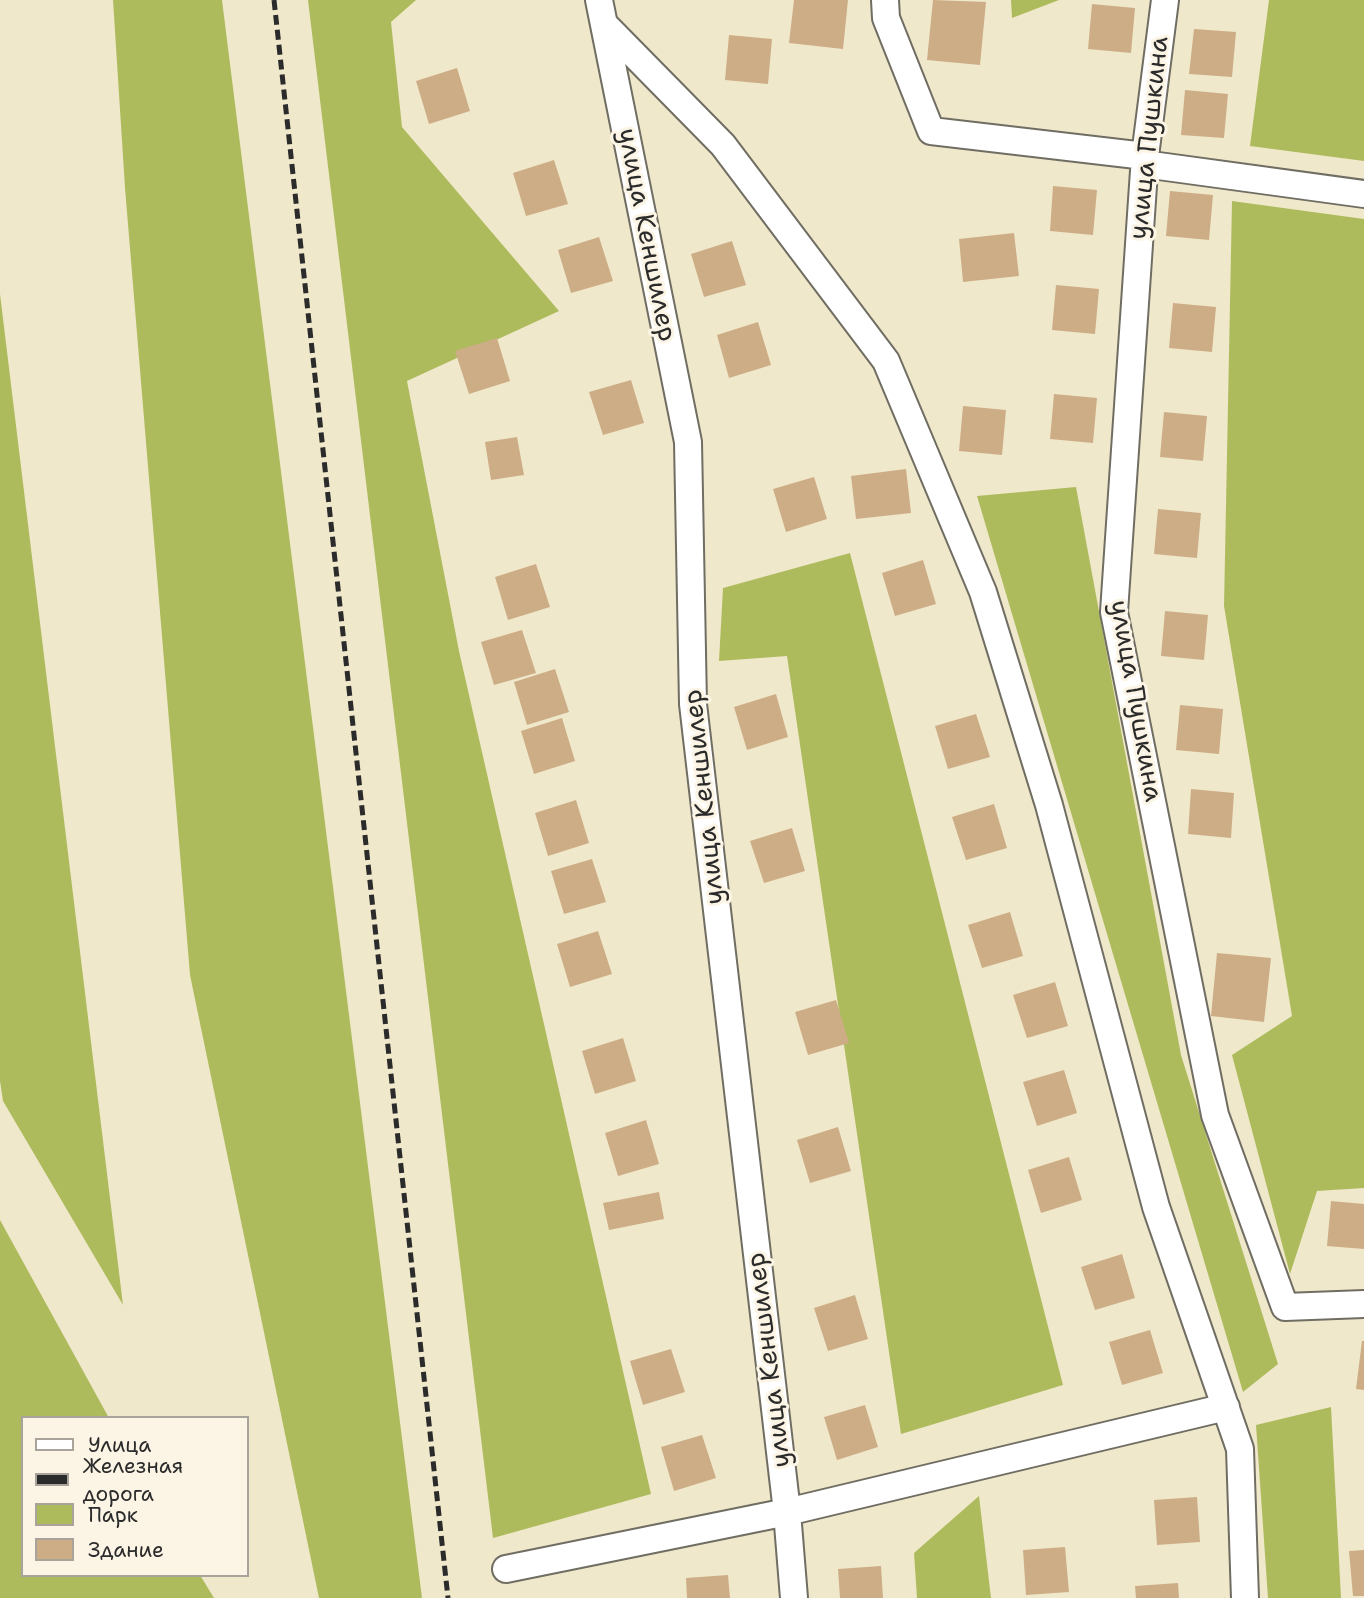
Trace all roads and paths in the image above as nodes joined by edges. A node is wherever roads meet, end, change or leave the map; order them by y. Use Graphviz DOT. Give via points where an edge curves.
graph roads {
  1 [pos="885,0"];
  2 [pos="1165,0"];
  3 [pos="601,12"];
  4 [pos="1145,160"];
  5 [pos="1364,194"];
  6 [pos="1364,1304"];
  7 [pos="1226,1406"];
  8 [pos="788,1512"];
  9 [pos="506,1569"];
  10 [pos="794,1598"];
  11 [pos="1245,1598"];
  1 -- 4 [label="street" via="886,18 931,131"];
  2 -- 4 [label="street, улица Пушкина"];
  3 -- 7 [label="street" via="723,145 886,361 983,592 1049,805 1156,1207"];
  3 -- 8 [label="street, улица Кеншилер" via="688,442 693,704"];
  4 -- 5 [label="street"];
  4 -- 6 [label="street, улица Пушкина" via="1114,612 1214,1115 1285,1307"];
  7 -- 8 [label="street"];
  7 -- 11 [label="street" via="1240,1449"];
  8 -- 9 [label="street"];
  8 -- 10 [label="street, улица Кеншилер"];
}
